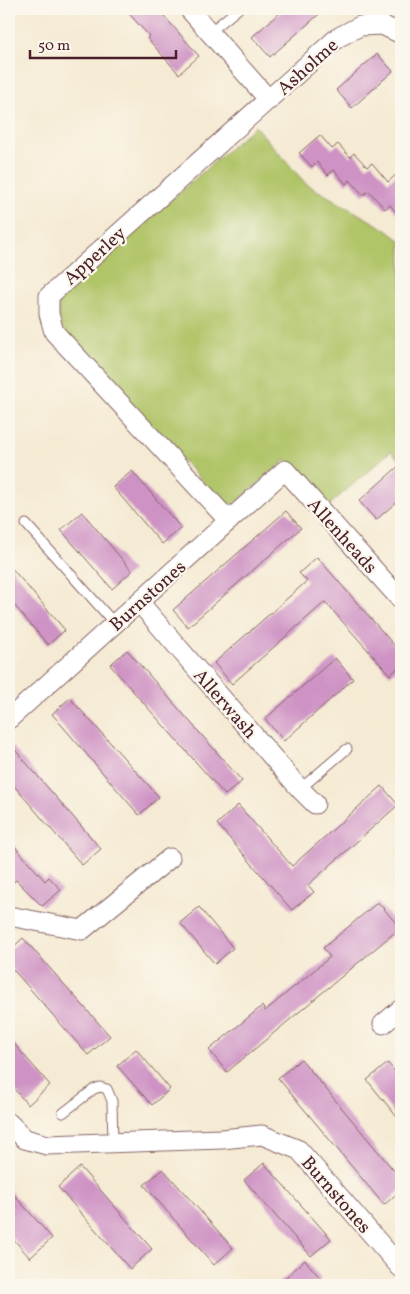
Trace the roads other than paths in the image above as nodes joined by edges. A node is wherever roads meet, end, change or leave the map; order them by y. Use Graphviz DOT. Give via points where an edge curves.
graph roads {
  1 [pos="189,9"];
  2 [pos="238,9"];
  3 [pos="210,32"];
  4 [pos="401,34"];
  5 [pos="269,100"];
  6 [pos="285,470"];
  7 [pos="229,521"];
  8 [pos="26,524"];
  9 [pos="401,600"];
  10 [pos="139,602"];
  11 [pos="115,624"];
  12 [pos="9,719"];
  13 [pos="347,749"];
  14 [pos="300,789"];
  15 [pos="315,804"];
  16 [pos="170,858"];
  17 [pos="9,916"];
  18 [pos="401,1010"];
  19 [pos="383,1024"];
  20 [pos="63,1113"];
  21 [pos="9,1123"];
  22 [pos="113,1142"];
  23 [pos="401,1268"];
  1 -- 3 [label="street"];
  2 -- 3 [label="lane"];
  3 -- 5 [label="street"];
  4 -- 5 [label="street, Asholme" via="382,25 360,26 337,38"];
  5 -- 7 [label="street, Apperley" via="49,296 54,332"];
  6 -- 7 [label="street, Burnstones"];
  6 -- 9 [label="street, Allenheads"];
  7 -- 10 [label="street, Burnstones"];
  8 -- 11 [label="lane"];
  10 -- 11 [label="street, Burnstones"];
  10 -- 14 [label="street, Allerwash"];
  11 -- 12 [label="street, Burnstones"];
  13 -- 14 [label="lane"];
  14 -- 15 [label="street, Allerwash"];
  16 -- 17 [label="street" via="82,930"];
  18 -- 19 [label="street"];
  20 -- 22 [label="lane" via="94,1088 106,1089 112,1101"];
  21 -- 22 [label="street, Burnstones" via="25,1139 47,1144"];
  22 -- 23 [label="street, Burnstones" via="262,1135 299,1150"];
}
